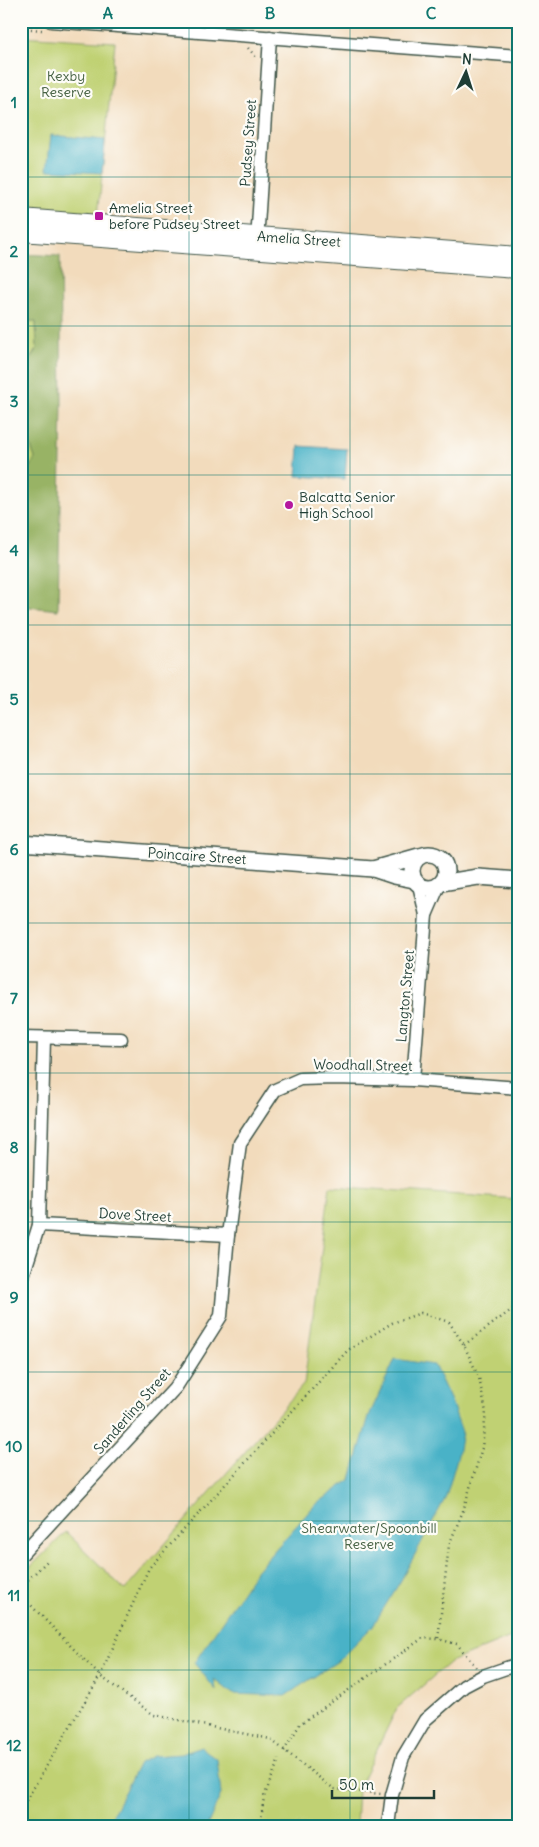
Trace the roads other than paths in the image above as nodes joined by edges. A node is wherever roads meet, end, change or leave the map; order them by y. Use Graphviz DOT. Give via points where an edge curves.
graph roads {
  1 [pos="51,21"];
  2 [pos="270,37"];
  3 [pos="518,56"];
  4 [pos="21,218"];
  5 [pos="21,232"];
  6 [pos="257,243"];
  7 [pos="518,256"];
  8 [pos="518,269"];
  9 [pos="21,843"];
  10 [pos="419,856"];
  11 [pos="444,862"];
  12 [pos="373,869"];
  13 [pos="478,877"];
  14 [pos="518,880"];
  15 [pos="416,883"];
  16 [pos="440,884"];
  17 [pos="426,915"];
  18 [pos="21,1037"];
  19 [pos="44,1038"];
  20 [pos="121,1039"];
  21 [pos="413,1080"];
  22 [pos="518,1088"];
  23 [pos="40,1225"];
  24 [pos="228,1235"];
  25 [pos="21,1282"];
  26 [pos="21,1555"];
  27 [pos="518,1664"];
  28 [pos="388,1826"];
  1 -- 2 [label="street"];
  2 -- 3 [label="street"];
  2 -- 6 [label="street, Pudsey Street"];
  4 -- 6 [label="main road, Amelia Street"];
  5 -- 6 [label="main road, Amelia Street"];
  6 -- 7 [label="main road, Amelia Street"];
  6 -- 8 [label="main road, Amelia Street"];
  9 -- 12 [label="street, Poincaire Street"];
  10 -- 11 [label="street" via="433,854"];
  10 -- 12 [label="street, Poincaire Street"];
  10 -- 15 [label="street" via="412,867"];
  11 -- 13 [label="street"];
  11 -- 16 [label="street" via="446,872"];
  12 -- 15 [label="street, Poincaire Street"];
  13 -- 14 [label="street"];
  13 -- 16 [label="street"];
  15 -- 16 [label="street" via="429,888"];
  15 -- 17 [label="street, Langton Street"];
  16 -- 17 [label="street, Langton Street"];
  17 -- 21 [label="street, Langton Street"];
  18 -- 19 [label="street"];
  19 -- 20 [label="street"];
  19 -- 23 [label="street"];
  21 -- 22 [label="street, Woodhall Street"];
  21 -- 24 [label="street, Woodhall Street" via="300,1079 275,1090 240,1143"];
  23 -- 24 [label="street, Dove Street"];
  23 -- 25 [label="street"];
  24 -- 26 [label="street, Sanderling Street" via="221,1316 176,1387"];
  27 -- 28 [label="street" via="464,1686 425,1720 403,1757 392,1795"];
}
